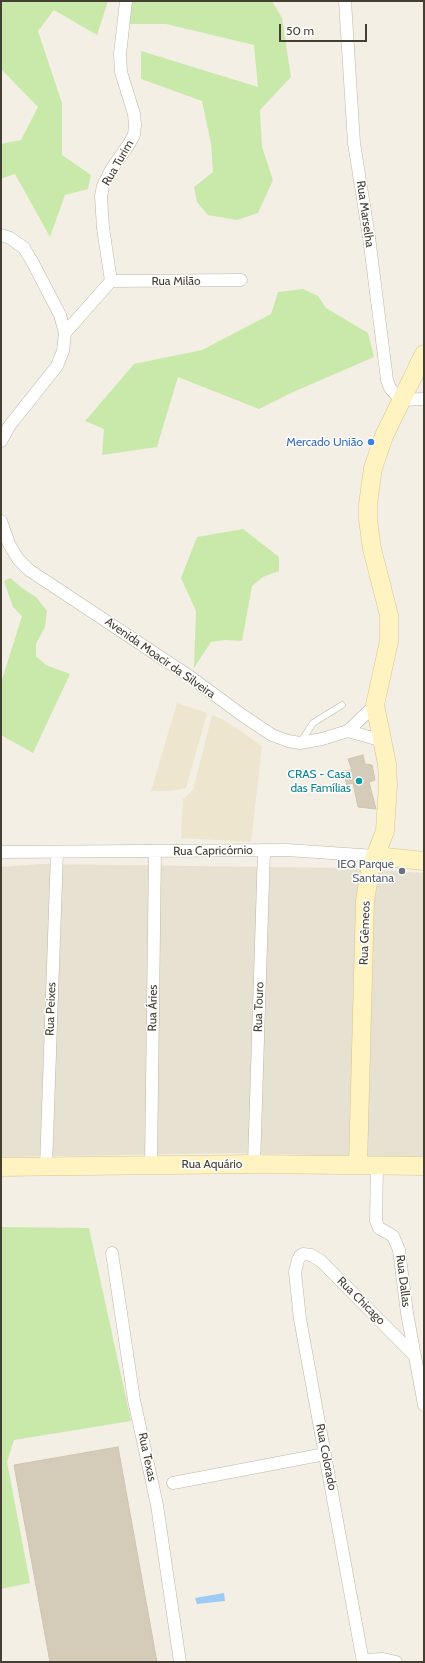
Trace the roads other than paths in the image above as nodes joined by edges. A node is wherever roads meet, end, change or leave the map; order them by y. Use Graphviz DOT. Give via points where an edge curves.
graph roads {
  1 [pos="126,1"];
  2 [pos="345,1"];
  3 [pos="1,235"];
  4 [pos="241,280"];
  5 [pos="111,281"];
  6 [pos="65,333"];
  7 [pos="424,354"];
  8 [pos="424,399"];
  9 [pos="401,400"];
  10 [pos="1,441"];
  11 [pos="1,521"];
  12 [pos="342,705"];
  13 [pos="375,706"];
  14 [pos="348,731"];
  15 [pos="383,741"];
  16 [pos="300,743"];
  17 [pos="264,850"];
  18 [pos="155,851"];
  19 [pos="1,852"];
  20 [pos="57,852"];
  21 [pos="375,856"];
  22 [pos="424,861"];
  23 [pos="151,1164"];
  24 [pos="254,1164"];
  25 [pos="358,1166"];
  26 [pos="376,1166"];
  27 [pos="424,1166"];
  28 [pos="1,1167"];
  29 [pos="46,1167"];
  30 [pos="112,1253"];
  31 [pos="303,1254"];
  32 [pos="414,1355"];
  33 [pos="424,1405"];
  34 [pos="325,1454"];
  35 [pos="173,1483"];
  36 [pos="363,1661"];
  37 [pos="180,1662"];
  38 [pos="396,1662"];
  1 -- 5 [label="street, Rua Turim" via="120,54 121,72 135,125 134,135 111,170 100,196"];
  2 -- 9 [label="street, Rua Marselha" via="354,143 387,380 390,388"];
  3 -- 6 [label="street" via="24,248 34,263 60,315"];
  4 -- 5 [label="street, Rua Milão"];
  5 -- 6 [label="street"];
  6 -- 10 [label="street" via="63,351 57,366 10,425"];
  7 -- 9 [label="street"];
  8 -- 9 [label="street"];
  9 -- 13 [label="street" via="378,451 368,504 372,549 387,603 390,628"];
  11 -- 16 [label="street, Avenida Moacir da Silveira" via="9,544 18,559 29,570 189,676 256,725 272,735"];
  12 -- 16 [label="lane" via="313,723"];
  13 -- 14 [label="street, Avenida Moacir da Silveira"];
  13 -- 15 [label="street, Rua Gêmeos"];
  14 -- 15 [label="street"];
  14 -- 16 [label="street, Avenida Moacir da Silveira"];
  15 -- 21 [label="street, Rua Gêmeos" via="388,778 388,805 385,830"];
  17 -- 18 [label="street, Rua Capricórnio"];
  17 -- 21 [label="street, Rua Capricórnio"];
  17 -- 24 [label="street, Rua Touro"];
  18 -- 20 [label="street, Rua Capricórnio"];
  18 -- 23 [label="street, Rua Áries"];
  19 -- 20 [label="street, Rua Capricórnio"];
  20 -- 29 [label="street, Rua Peixes"];
  21 -- 22 [label="street, Rua Capricórnio"];
  21 -- 25 [label="street, Rua Gêmeos" via="365,901"];
  23 -- 24 [label="street, Rua Aquário"];
  23 -- 29 [label="street, Rua Aquário"];
  24 -- 25 [label="street, Rua Aquário"];
  25 -- 26 [label="street, Rua Aquário"];
  26 -- 27 [label="street, Rua Aquário"];
  26 -- 32 [label="street, Rua Dallas" via="376,1221 379,1228 393,1236 399,1250"];
  28 -- 29 [label="street, Rua Aquário"];
  30 -- 37 [label="street, Rua Texas" via="134,1400 157,1505"];
  31 -- 32 [label="street, Rua Chicago" via="321,1261"];
  31 -- 34 [label="street, Rua Colorado" via="298,1260 295,1272 298,1303"];
  32 -- 33 [label="street, Rua Dallas"];
  34 -- 35 [label="street"];
  34 -- 36 [label="street, Rua Colorado"];
  36 -- 38 [label="street" via="383,1659"];
}
